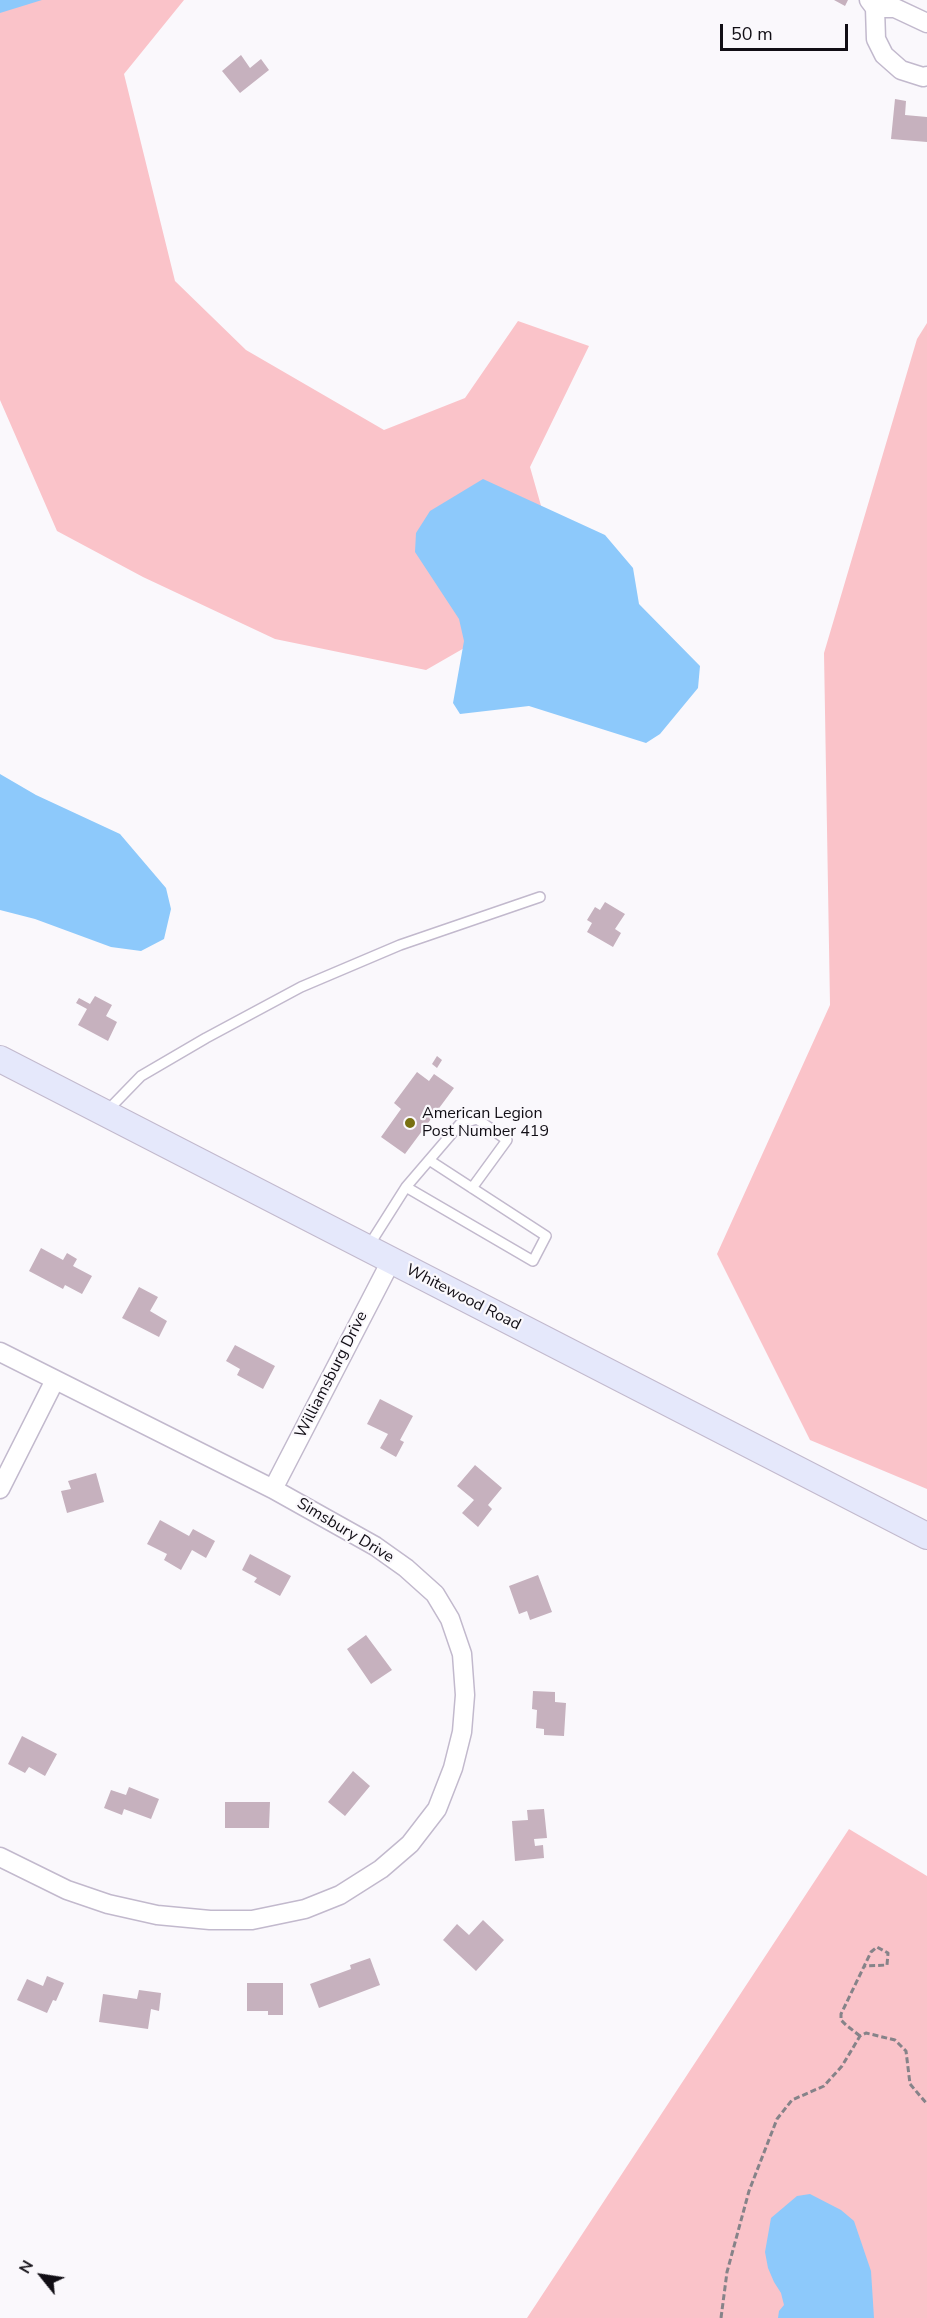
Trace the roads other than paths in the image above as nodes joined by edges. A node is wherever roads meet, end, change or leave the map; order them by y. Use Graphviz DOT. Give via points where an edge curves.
graph roads {
  1 [pos="872,4"];
  2 [pos="927,23"];
  3 [pos="927,76"];
  4 [pos="540,897"];
  5 [pos="0,1059"];
  6 [pos="104,1114"];
  7 [pos="429,1160"];
  8 [pos="406,1187"];
  9 [pos="472,1188"];
  10 [pos="366,1250"];
  11 [pos="391,1261"];
  12 [pos="0,1352"];
  13 [pos="55,1380"];
  14 [pos="0,1489"];
  15 [pos="273,1489"];
  16 [pos="927,1536"];
  17 [pos="0,1857"];
  1 -- 2 [label="street" via="895,8"];
  1 -- 3 [label="street" via="876,39 884,55 901,70"];
  4 -- 6 [label="lane" via="400,945 301,987 141,1076"];
  5 -- 6 [label="street, Whitewood Road"];
  6 -- 10 [label="street, Whitewood Road"];
  7 -- 8 [label="lane"];
  7 -- 9 [label="lane"];
  7 -- 9 [label="lane" via="460,1124 477,1119 507,1140"];
  8 -- 9 [label="lane" via="533,1261 546,1236"];
  8 -- 10 [label="lane"];
  10 -- 11 [label="street, Whitewood Road"];
  11 -- 15 [label="street, Williamsburg Drive"];
  11 -- 16 [label="street, Whitewood Road"];
  12 -- 13 [label="street, Simsbury Drive"];
  13 -- 14 [label="street"];
  13 -- 15 [label="street, Simsbury Drive"];
  15 -- 17 [label="street, Simsbury Drive" via="375,1546 406,1568 435,1594 450,1619 462,1654 464,1704 460,1741 437,1809 410,1844 381,1869 340,1895 304,1909 252,1920 157,1915 108,1904 67,1890"];
}
